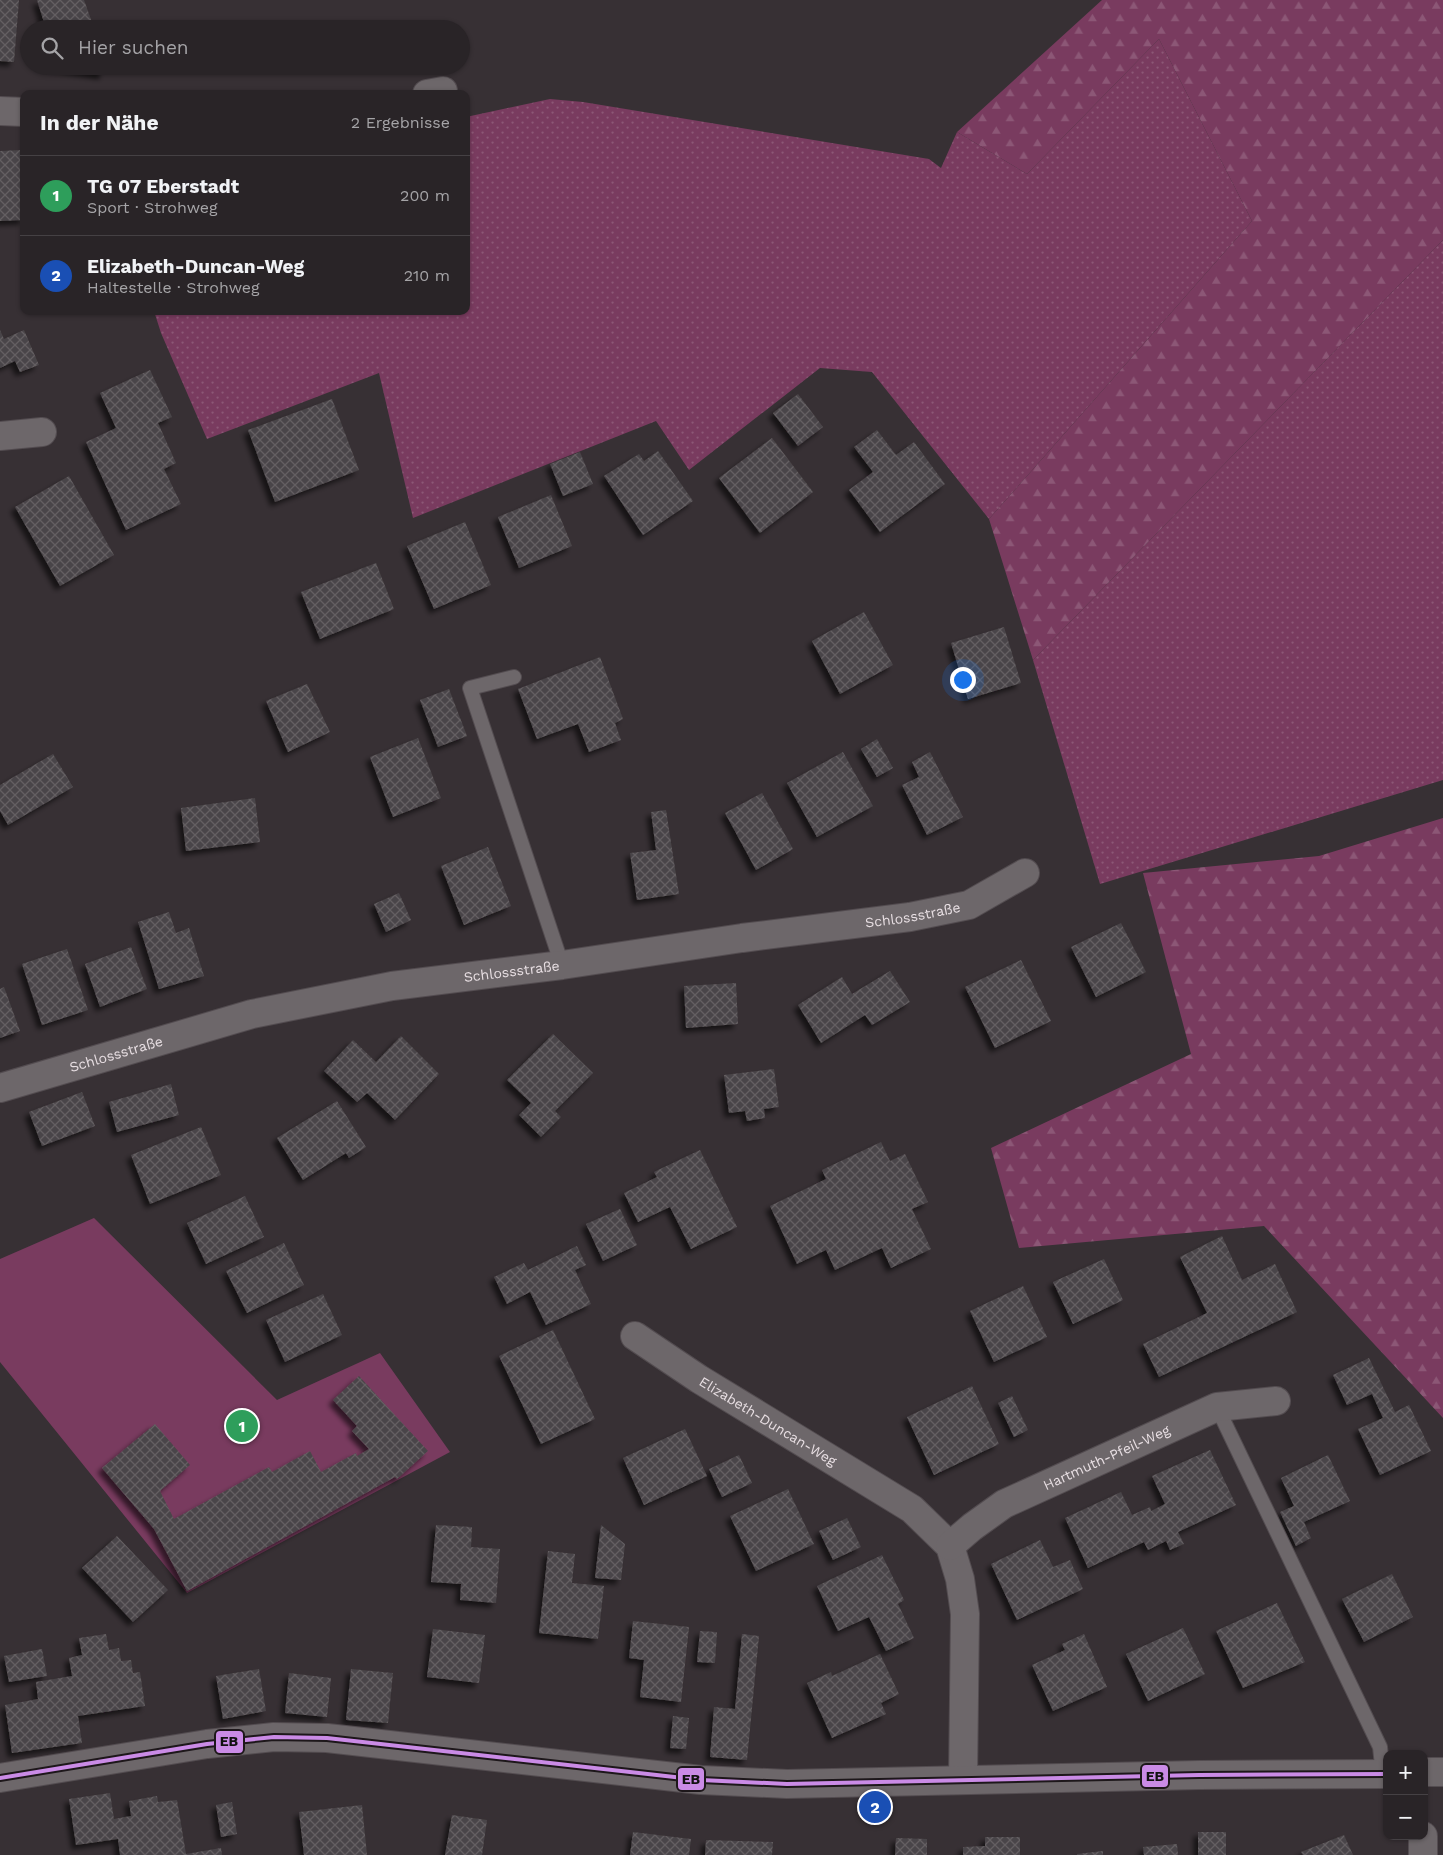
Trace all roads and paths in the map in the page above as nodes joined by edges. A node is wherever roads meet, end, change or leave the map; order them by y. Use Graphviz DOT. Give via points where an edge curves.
graph roads {
  1 [pos="0,111"];
  2 [pos="20,112"];
  3 [pos="42,432"];
  4 [pos="0,436"];
  5 [pos="514,677"];
  6 [pos="1025,874"];
  7 [pos="562,965"];
  8 [pos="0,1088"];
  9 [pos="635,1336"];
  10 [pos="1276,1401"];
  11 [pos="1217,1407"];
  12 [pos="950,1546"];
  13 [pos="1383,1763"];
  14 [pos="1428,1772"];
  15 [pos="1443,1772"];
  16 [pos="1383,1774"];
  17 [pos="0,1778"];
  18 [pos="963,1780"];
  19 [pos="1423,1840"];
  20 [pos="1423,1855"];
  1 -- 2 [label="street"];
  3 -- 4 [label="street"];
  5 -- 7 [label="lane" via="470,688"];
  6 -- 7 [label="street, Schlossstraße" via="970,905 910,917"];
  7 -- 8 [label="street, Schlossstraße" via="392,986 252,1014"];
  9 -- 12 [label="street, Elizabeth-Duncan-Weg" via="699,1379 912,1509"];
  10 -- 11 [label="street, Hartmuth-Pfeil-Weg"];
  11 -- 12 [label="street, Hartmuth-Pfeil-Weg" via="1004,1504"];
  11 -- 13 [label="lane" via="1380,1747"];
  12 -- 18 [label="street, Elizabeth-Duncan-Weg" via="960,1579 965,1614"];
  14 -- 15 [label="street"];
  16 -- 18 [label="street"];
  17 -- 18 [label="street" via="207,1744 274,1737 327,1738 701,1780 787,1784"];
  19 -- 20 [label="street"];
}
